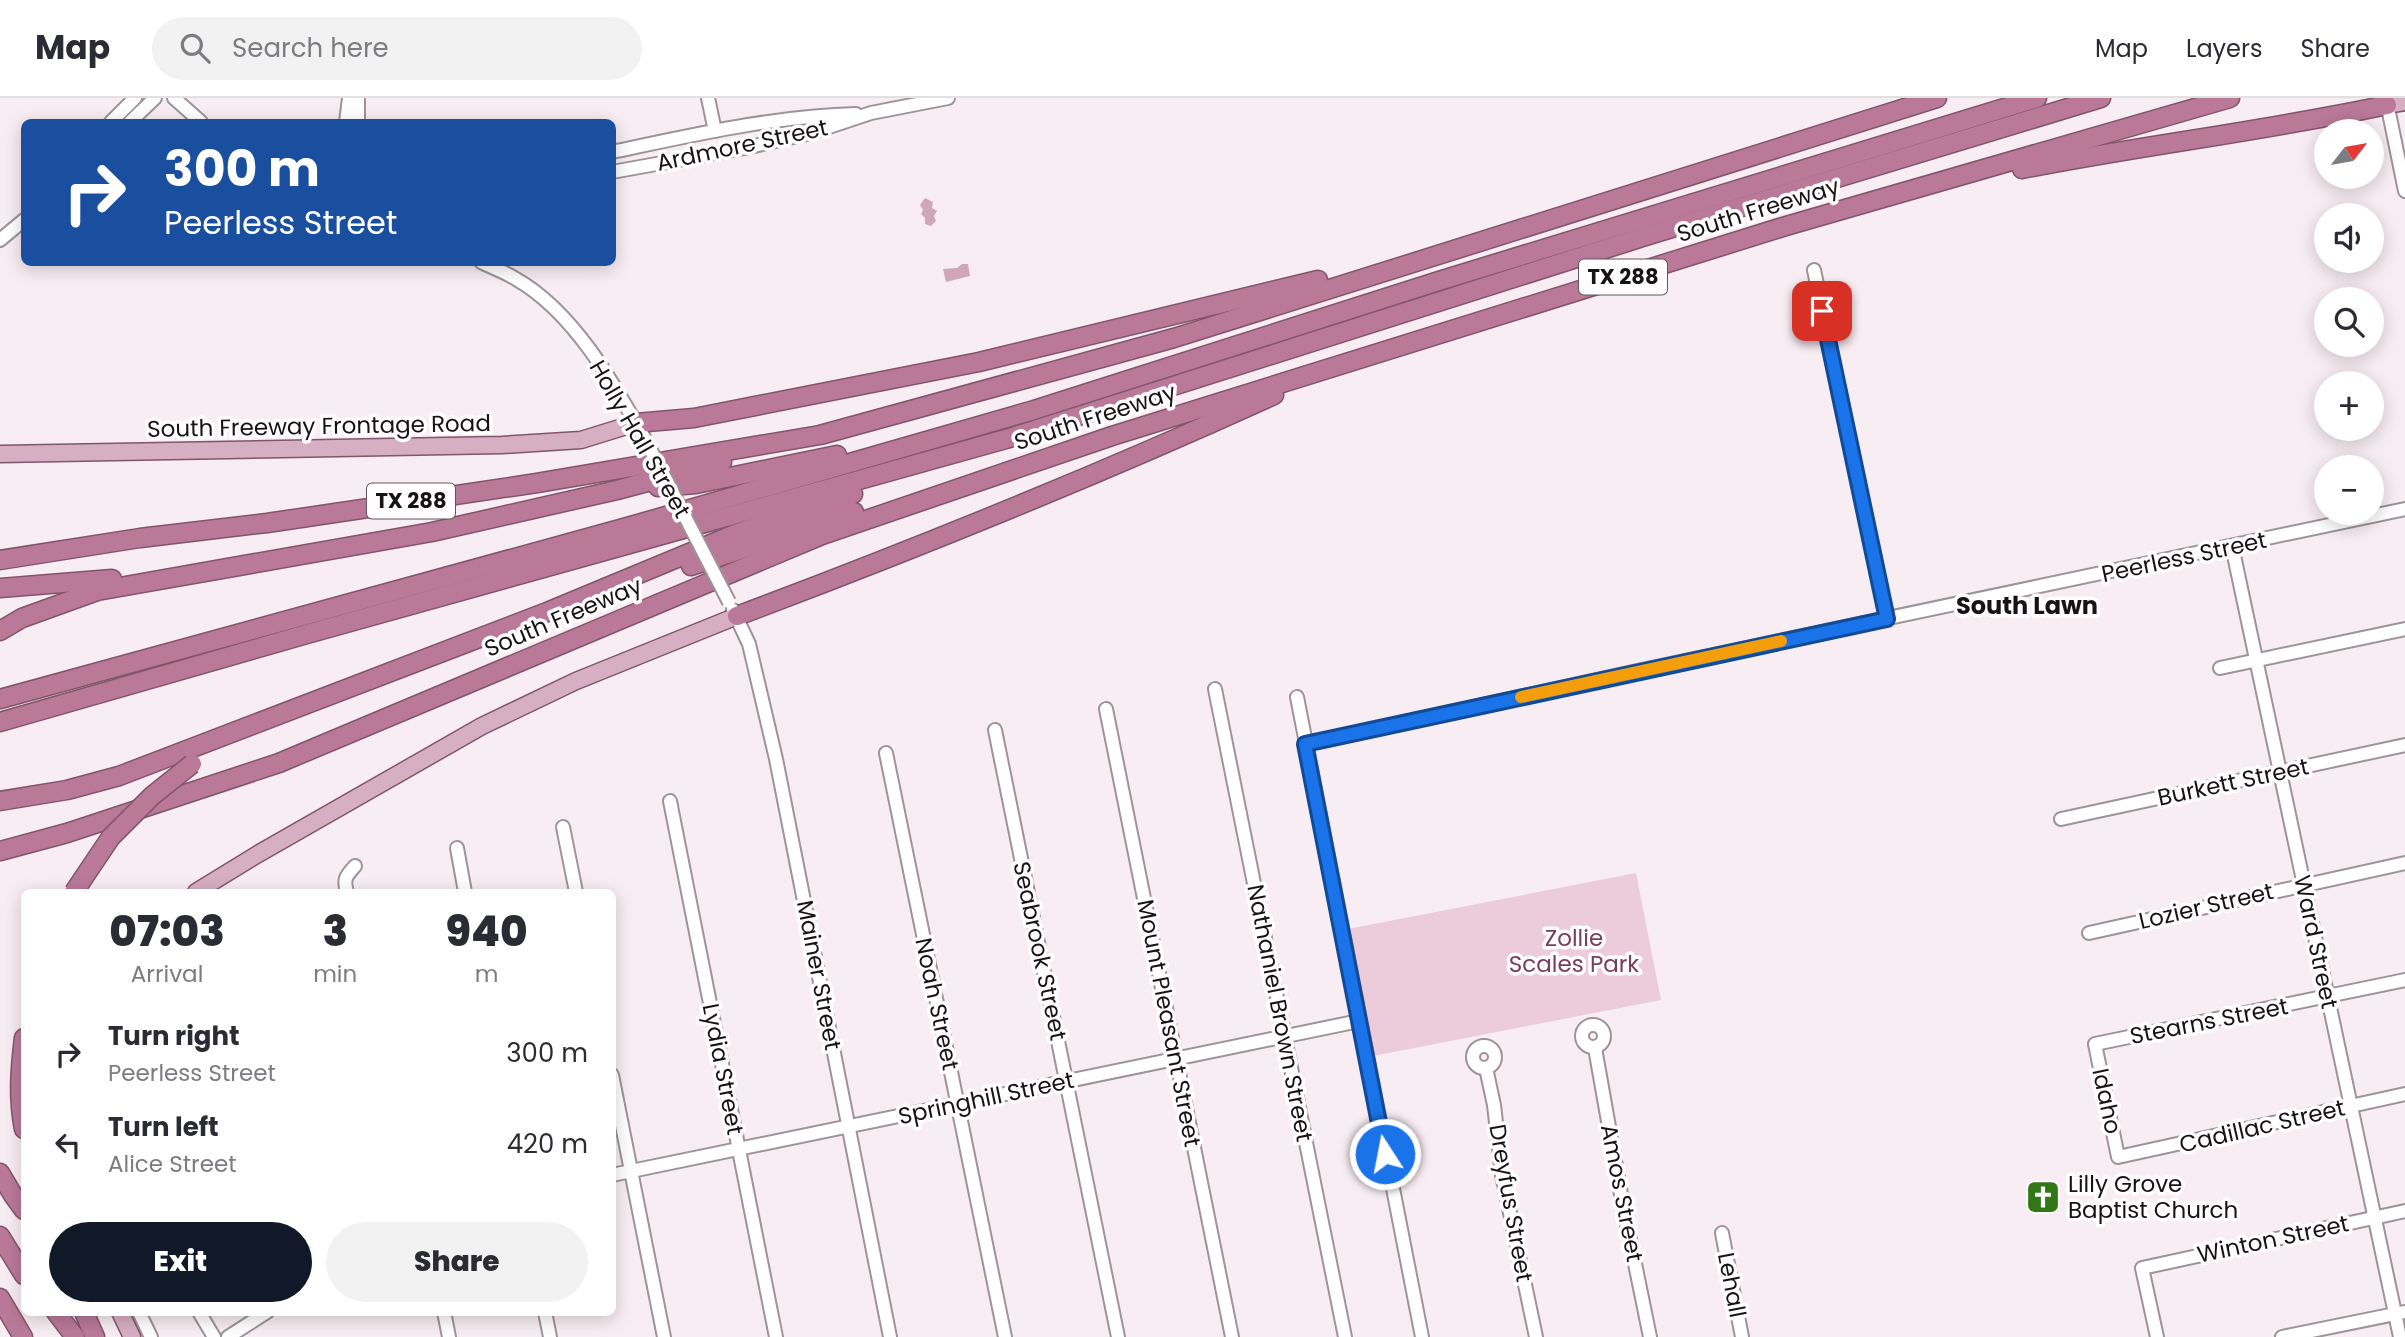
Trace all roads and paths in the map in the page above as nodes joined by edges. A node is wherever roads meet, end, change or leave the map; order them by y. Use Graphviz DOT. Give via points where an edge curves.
graph roads {
  1 [pos="135,98"];
  2 [pos="155,98"];
  3 [pos="174,98"];
  4 [pos="349,98"];
  5 [pos="358,98"];
  6 [pos="708,98"];
  7 [pos="948,98"];
  8 [pos="1917,98"];
  9 [pos="1937,98"];
  10 [pos="2037,98"];
  11 [pos="2101,98"];
  12 [pos="2231,98"];
  13 [pos="2393,102"];
  14 [pos="871,113"];
  15 [pos="1885,113"];
  16 [pos="114,119"];
  17 [pos="133,119"];
  18 [pos="198,119"];
  19 [pos="346,119"];
  20 [pos="358,119"];
  21 [pos="715,131"];
  22 [pos="616,151"];
  23 [pos="616,171"];
  24 [pos="1909,191"];
  25 [pos="2405,191"];
  26 [pos="21,222"];
  27 [pos="0,240"];
  28 [pos="1461,246"];
  29 [pos="489,266"];
  30 [pos="1814,270"];
  31 [pos="1339,365"];
  32 [pos="1034,410"];
  33 [pos="636,424"];
  34 [pos="820,435"];
  35 [pos="0,454"];
  36 [pos="1027,465"];
  37 [pos="906,468"];
  38 [pos="617,490"];
  39 [pos="2405,509"];
  40 [pos="2232,546"];
  41 [pos="0,561"];
  42 [pos="211,570"];
  43 [pos="0,588"];
  44 [pos="733,609"];
  45 [pos="547,611"];
  46 [pos="1887,619"];
  47 [pos="2405,629"];
  48 [pos="0,631"];
  49 [pos="2257,662"];
  50 [pos="2220,668"];
  51 [pos="1215,689"];
  52 [pos="1297,697"];
  53 [pos="0,699"];
  54 [pos="1106,709"];
  55 [pos="0,722"];
  56 [pos="995,730"];
  57 [pos="1305,744"];
  58 [pos="2405,745"];
  59 [pos="886,754"];
  60 [pos="187,758"];
  61 [pos="2280,772"];
  62 [pos="0,801"];
  63 [pos="670,801"];
  64 [pos="2061,819"];
  65 [pos="563,827"];
  66 [pos="457,848"];
  67 [pos="0,851"];
  68 [pos="2405,863"];
  69 [pos="355,866"];
  70 [pos="2304,884"];
  71 [pos="76,889"];
  72 [pos="201,889"];
  73 [pos="346,889"];
  74 [pos="464,889"];
  75 [pos="575,889"];
  76 [pos="2089,933"];
  77 [pos="2405,980"];
  78 [pos="2328,997"];
  79 [pos="1359,1021"];
  80 [pos="1285,1037"];
  81 [pos="2095,1044"];
  82 [pos="1595,1048"];
  83 [pos="1176,1059"];
  84 [pos="21,1064"];
  85 [pos="1486,1068"];
  86 [pos="1067,1082"];
  87 [pos="616,1094"];
  88 [pos="2405,1094"];
  89 [pos="958,1104"];
  90 [pos="2351,1106"];
  91 [pos="21,1111"];
  92 [pos="848,1126"];
  93 [pos="739,1149"];
  94 [pos="2118,1157"];
  95 [pos="632,1171"];
  96 [pos="0,1172"];
  97 [pos="616,1174"];
  98 [pos="21,1206"];
  99 [pos="2405,1211"];
  100 [pos="2374,1217"];
  101 [pos="1721,1233"];
  102 [pos="0,1236"];
  103 [pos="21,1269"];
  104 [pos="0,1298"];
  105 [pos="2400,1313"];
  106 [pos="50,1316"];
  107 [pos="59,1316"];
  108 [pos="87,1316"];
  109 [pos="122,1316"];
  110 [pos="141,1316"];
  111 [pos="201,1316"];
  112 [pos="261,1316"];
  113 [pos="445,1316"];
  114 [pos="546,1316"];
  115 [pos="16,1337"];
  116 [pos="23,1337"];
  117 [pos="62,1337"];
  118 [pos="75,1337"];
  119 [pos="95,1337"];
  120 [pos="132,1337"];
  121 [pos="151,1337"];
  122 [pos="214,1337"];
  123 [pos="228,1337"];
  124 [pos="449,1337"];
  125 [pos="550,1337"];
  126 [pos="664,1337"];
  127 [pos="776,1337"];
  128 [pos="890,1337"];
  129 [pos="1005,1337"];
  130 [pos="1118,1337"];
  131 [pos="1232,1337"];
  132 [pos="1345,1337"];
  133 [pos="1422,1337"];
  134 [pos="1536,1337"];
  135 [pos="1650,1337"];
  136 [pos="1742,1337"];
  137 [pos="2157,1337"];
  138 [pos="2283,1337"];
  139 [pos="2400,1337"];
  1 -- 16 [label="street"];
  2 -- 17 [label="street"];
  3 -- 18 [label="street"];
  4 -- 19 [label="street"];
  5 -- 20 [label="street"];
  6 -- 21 [label="street"];
  7 -- 14 [label="street, Ardmore Street"];
  8 -- 15 [label="highway"];
  9 -- 15 [label="highway, TX 288"];
  10 -- 32 [label="highway"];
  11 -- 37 [label="highway"];
  12 -- 24 [label="highway, South Freeway / TX 288"];
  13 -- 24 [label="highway"];
  13 -- 25 [label="street"];
  14 -- 21 [label="street, Ardmore Street" via="811,115"];
  14 -- 23 [label="street, Ardmore Street" via="745,148"];
  15 -- 28 [label="highway, TX 288"];
  21 -- 22 [label="street, Ardmore Street"];
  24 -- 31 [label="highway, South Freeway / TX 288"];
  26 -- 27 [label="street"];
  28 -- 33 [label="highway" via="989,359 694,418"];
  28 -- 34 [label="highway, TX 288" via="1174,338"];
  29 -- 33 [label="street, Holly Hall Street" via="517,279 559,313 596,359"];
  30 -- 46 [label="street"];
  31 -- 36 [label="highway, South Freeway / TX 288"];
  31 -- 44 [label="highway" via="1185,435 845,575"];
  32 -- 38 [label="highway" via="1004,411 882,446 731,478"];
  32 -- 53 [label="highway"];
  33 -- 35 [label="main road, South Freeway Frontage Road" via="581,440 502,445"];
  33 -- 44 [label="street, Holly Hall Street, bridge"];
  34 -- 38 [label="highway"];
  34 -- 41 [label="highway, TX 288" via="537,483"];
  36 -- 45 [label="highway" via="815,524"];
  36 -- 67 [label="highway, South Freeway / TX 288" via="821,536 279,763"];
  37 -- 45 [label="highway" via="868,489 736,534"];
  37 -- 55 [label="highway"];
  38 -- 42 [label="highway" via="432,532"];
  39 -- 40 [label="street, Peerless Street"];
  40 -- 46 [label="street, Peerless Street"];
  40 -- 49 [label="street, Ward Street"];
  42 -- 43 [label="highway"];
  42 -- 48 [label="highway" via="97,591 22,618"];
  44 -- 72 [label="main road" via="482,726"];
  44 -- 92 [label="street, Mainer Street" via="749,644 763,696"];
  45 -- 60 [label="highway" via="228,735"];
  46 -- 57 [label="street, Peerless Street"];
  47 -- 49 [label="street"];
  49 -- 50 [label="street"];
  49 -- 61 [label="street, Ward Street"];
  51 -- 80 [label="street, Nathaniel Brown Street"];
  52 -- 57 [label="street"];
  54 -- 83 [label="street, Mount Pleasant Street"];
  56 -- 86 [label="street, Seabrook Street"];
  57 -- 79 [label="street"];
  58 -- 61 [label="street, Burkett Street"];
  59 -- 89 [label="street, Noah Street"];
  60 -- 62 [label="highway" via="90,785"];
  60 -- 71 [label="highway, bridge" via="111,837"];
  61 -- 64 [label="street, Burkett Street"];
  61 -- 70 [label="street, Ward Street"];
  63 -- 93 [label="street, Lydia Street"];
  65 -- 75 [label="street"];
  66 -- 74 [label="street"];
  68 -- 70 [label="street, Lozier Street"];
  69 -- 73 [label="street" via="346,875"];
  70 -- 76 [label="street, Lozier Street"];
  70 -- 78 [label="street, Ward Street"];
  77 -- 78 [label="street, Stearns Street"];
  78 -- 81 [label="street, Stearns Street"];
  78 -- 90 [label="street, Ward Street"];
  79 -- 80 [label="street, Springhill Street"];
  79 -- 133 [label="street"];
  80 -- 83 [label="street, Springhill Street"];
  80 -- 132 [label="street, Nathaniel Brown Street"];
  81 -- 94 [label="street, Idaho"];
  82 -- 135 [label="street, Amos Street"];
  83 -- 86 [label="street, Springhill Street"];
  83 -- 131 [label="street, Mount Pleasant Street"];
  84 -- 91 [label="highway"];
  85 -- 134 [label="street, Dreyfus Street" via="1502,1175"];
  86 -- 89 [label="street, Springhill Street"];
  86 -- 130 [label="street, Seabrook Street"];
  87 -- 95 [label="street"];
  88 -- 90 [label="street, Cadillac Street"];
  89 -- 92 [label="street, Springhill Street"];
  89 -- 129 [label="street, Noah Street"];
  90 -- 94 [label="street, Cadillac Street"];
  90 -- 100 [label="street, Ward Street"];
  92 -- 93 [label="street, Springhill Street"];
  92 -- 128 [label="street, Mainer Street"];
  93 -- 95 [label="street, Springhill Street"];
  93 -- 127 [label="street, Lydia Street"];
  95 -- 97 [label="street, Springhill Street"];
  95 -- 126 [label="street"];
  96 -- 98 [label="highway"];
  99 -- 100 [label="street, Winton Street"];
  100 -- 105 [label="street, Ward Street"];
  100 -- 137 [label="street, Winton Street" via="2142,1268"];
  101 -- 136 [label="street, Lehall"];
  102 -- 103 [label="highway"];
  104 -- 115 [label="highway"];
  104 -- 116 [label="highway"];
  105 -- 138 [label="street"];
  105 -- 139 [label="street, Ward Street"];
  106 -- 117 [label="highway"];
  107 -- 118 [label="highway"];
  108 -- 119 [label="highway"];
  109 -- 120 [label="main road"];
  110 -- 121 [label="street"];
  111 -- 122 [label="street"];
  112 -- 123 [label="street"];
  113 -- 124 [label="street"];
  114 -- 125 [label="street"];
}
